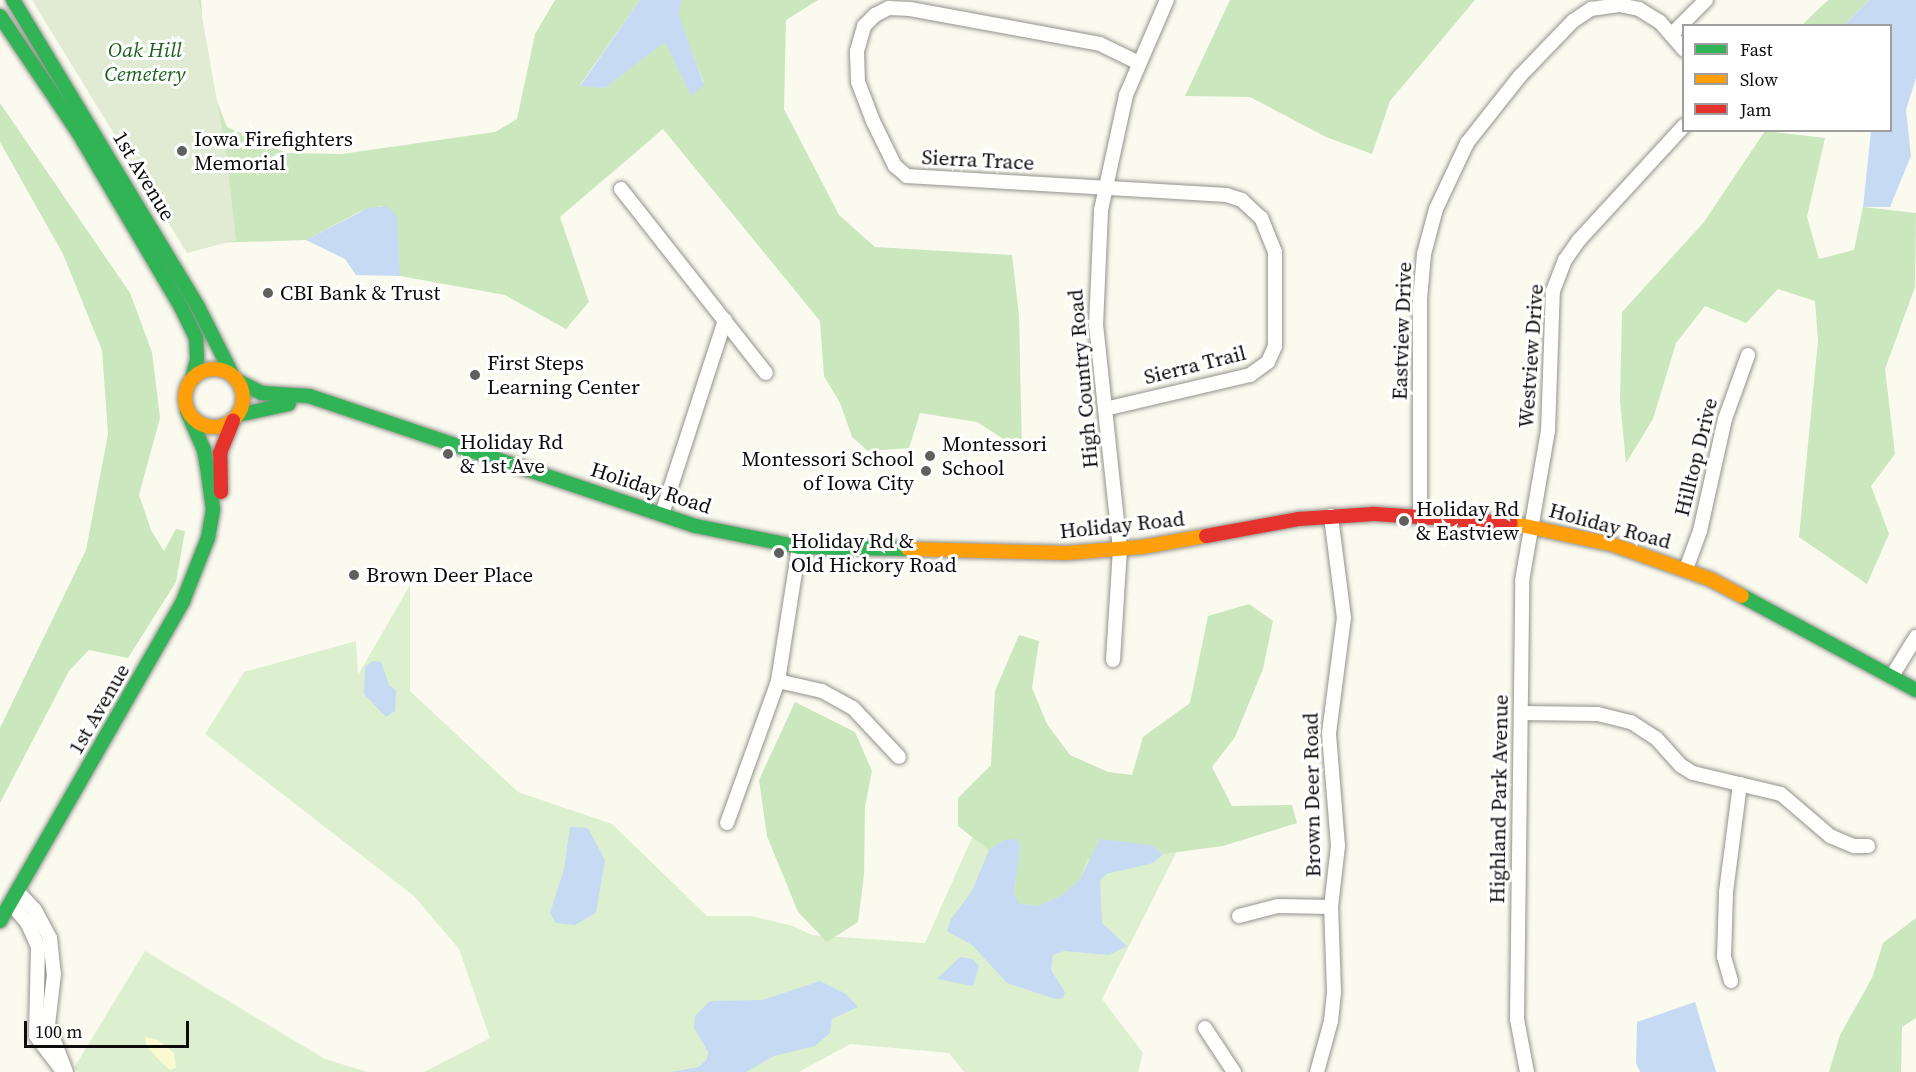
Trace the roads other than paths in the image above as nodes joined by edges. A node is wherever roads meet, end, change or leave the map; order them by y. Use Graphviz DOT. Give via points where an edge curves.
graph roads {
  1 [pos="14,0"];
  2 [pos="1167,0"];
  3 [pos="1706,0"];
  4 [pos="0,16"];
  5 [pos="1672,34"];
  6 [pos="1682,49"];
  7 [pos="1139,63"];
  8 [pos="1682,127"];
  9 [pos="1105,188"];
  10 [pos="621,189"];
  11 [pos="725,320"];
  12 [pos="1748,355"];
  13 [pos="766,373"];
  14 [pos="192,379"];
  15 [pos="236,379"];
  16 [pos="317,401"];
  17 [pos="1105,409"];
  18 [pos="187,411"];
  19 [pos="236,418"];
  20 [pos="213,509"];
  21 [pos="662,514"];
  22 [pos="1420,514"];
  23 [pos="1331,516"];
  24 [pos="1532,526"];
  25 [pos="799,547"];
  26 [pos="1120,549"];
  27 [pos="1686,569"];
  28 [pos="1916,636"];
  29 [pos="1113,660"];
  30 [pos="1892,676"];
  31 [pos="778,681"];
  32 [pos="1916,690"];
  33 [pos="1521,713"];
  34 [pos="899,757"];
  35 [pos="1740,784"];
  36 [pos="727,822"];
  37 [pos="1868,846"];
  38 [pos="15,899"];
  39 [pos="1331,907"];
  40 [pos="1239,916"];
  41 [pos="0,921"];
  42 [pos="1731,981"];
  43 [pos="1205,1028"];
  44 [pos="65,1072"];
  45 [pos="1234,1072"];
  46 [pos="1317,1072"];
  47 [pos="1527,1072"];
  1 -- 15 [label="street, 1st Avenue" via="198,307"];
  2 -- 7 [label="street, High Country Road"];
  3 -- 5 [label="street"];
  4 -- 14 [label="street, 1st Avenue" via="78,132 191,327 197,349"];
  5 -- 6 [label="street"];
  5 -- 22 [label="street, Eastview Drive" via="1651,15 1631,7 1605,6 1581,15 1487,113 1450,175 1424,254 1421,287"];
  7 -- 9 [label="street, High Country Road" via="1126,95"];
  7 -- 9 [label="street, Sierra Trace" via="1100,44 910,9 889,8 874,15 864,26 859,41 858,82 895,166 907,176"];
  8 -- 24 [label="street, Westview Drive" via="1579,240 1557,276 1551,319 1548,431"];
  9 -- 17 [label="street, High Country Road" via="1096,274 1096,326"];
  9 -- 17 [label="street, Sierra Trail" via="1227,195 1252,208 1270,233 1275,252 1275,346 1262,370"];
  10 -- 11 [label="street"];
  11 -- 13 [label="street"];
  11 -- 21 [label="street"];
  12 -- 27 [label="street, Hilltop Drive" via="1725,419 1700,531"];
  14 -- 15 [label="street" via="207,369"];
  14 -- 18 [label="street" via="184,394"];
  15 -- 16 [label="street, Holiday Road" via="262,393 309,396"];
  15 -- 19 [label="street" via="243,398"];
  16 -- 19 [label="street, Holiday Road" via="274,404"];
  16 -- 21 [label="street, Holiday Road"];
  17 -- 26 [label="street, High Country Road"];
  18 -- 19 [label="street" via="208,427"];
  18 -- 20 [label="street, 1st Avenue" via="204,450"];
  19 -- 20 [label="street, 1st Avenue" via="220,453 221,492"];
  20 -- 38 [label="street, 1st Avenue" via="208,538 183,601"];
  21 -- 25 [label="street, Holiday Road" via="728,534"];
  22 -- 23 [label="street, Holiday Road"];
  22 -- 24 [label="street, Holiday Road"];
  23 -- 26 [label="street, Holiday Road"];
  23 -- 39 [label="street, Brown Deer Road" via="1344,618 1330,704 1330,760 1338,846"];
  24 -- 27 [label="street, Holiday Road" via="1611,544"];
  24 -- 33 [label="street, Highland Park Avenue" via="1522,581"];
  25 -- 26 [label="street, Holiday Road" via="1007,554"];
  25 -- 31 [label="street"];
  26 -- 29 [label="street, High Country Road"];
  27 -- 30 [label="street, Holiday Road" via="1779,613"];
  28 -- 30 [label="street"];
  30 -- 32 [label="street, Holiday Road"];
  31 -- 34 [label="street" via="822,691 853,708"];
  31 -- 36 [label="street"];
  33 -- 35 [label="street" via="1615,716 1643,728 1693,773"];
  33 -- 47 [label="street, Highland Park Avenue" via="1517,1019"];
  35 -- 37 [label="street" via="1781,794 1830,836 1854,846"];
  35 -- 42 [label="street" via="1725,892 1724,957"];
  38 -- 41 [label="street, 1st Avenue"];
  38 -- 44 [label="street" via="35,910 50,938 54,974 48,1025"];
  39 -- 40 [label="street" via="1278,906"];
  39 -- 46 [label="street, Brown Deer Road" via="1334,991 1331,1021"];
  43 -- 45 [label="street"];
}
